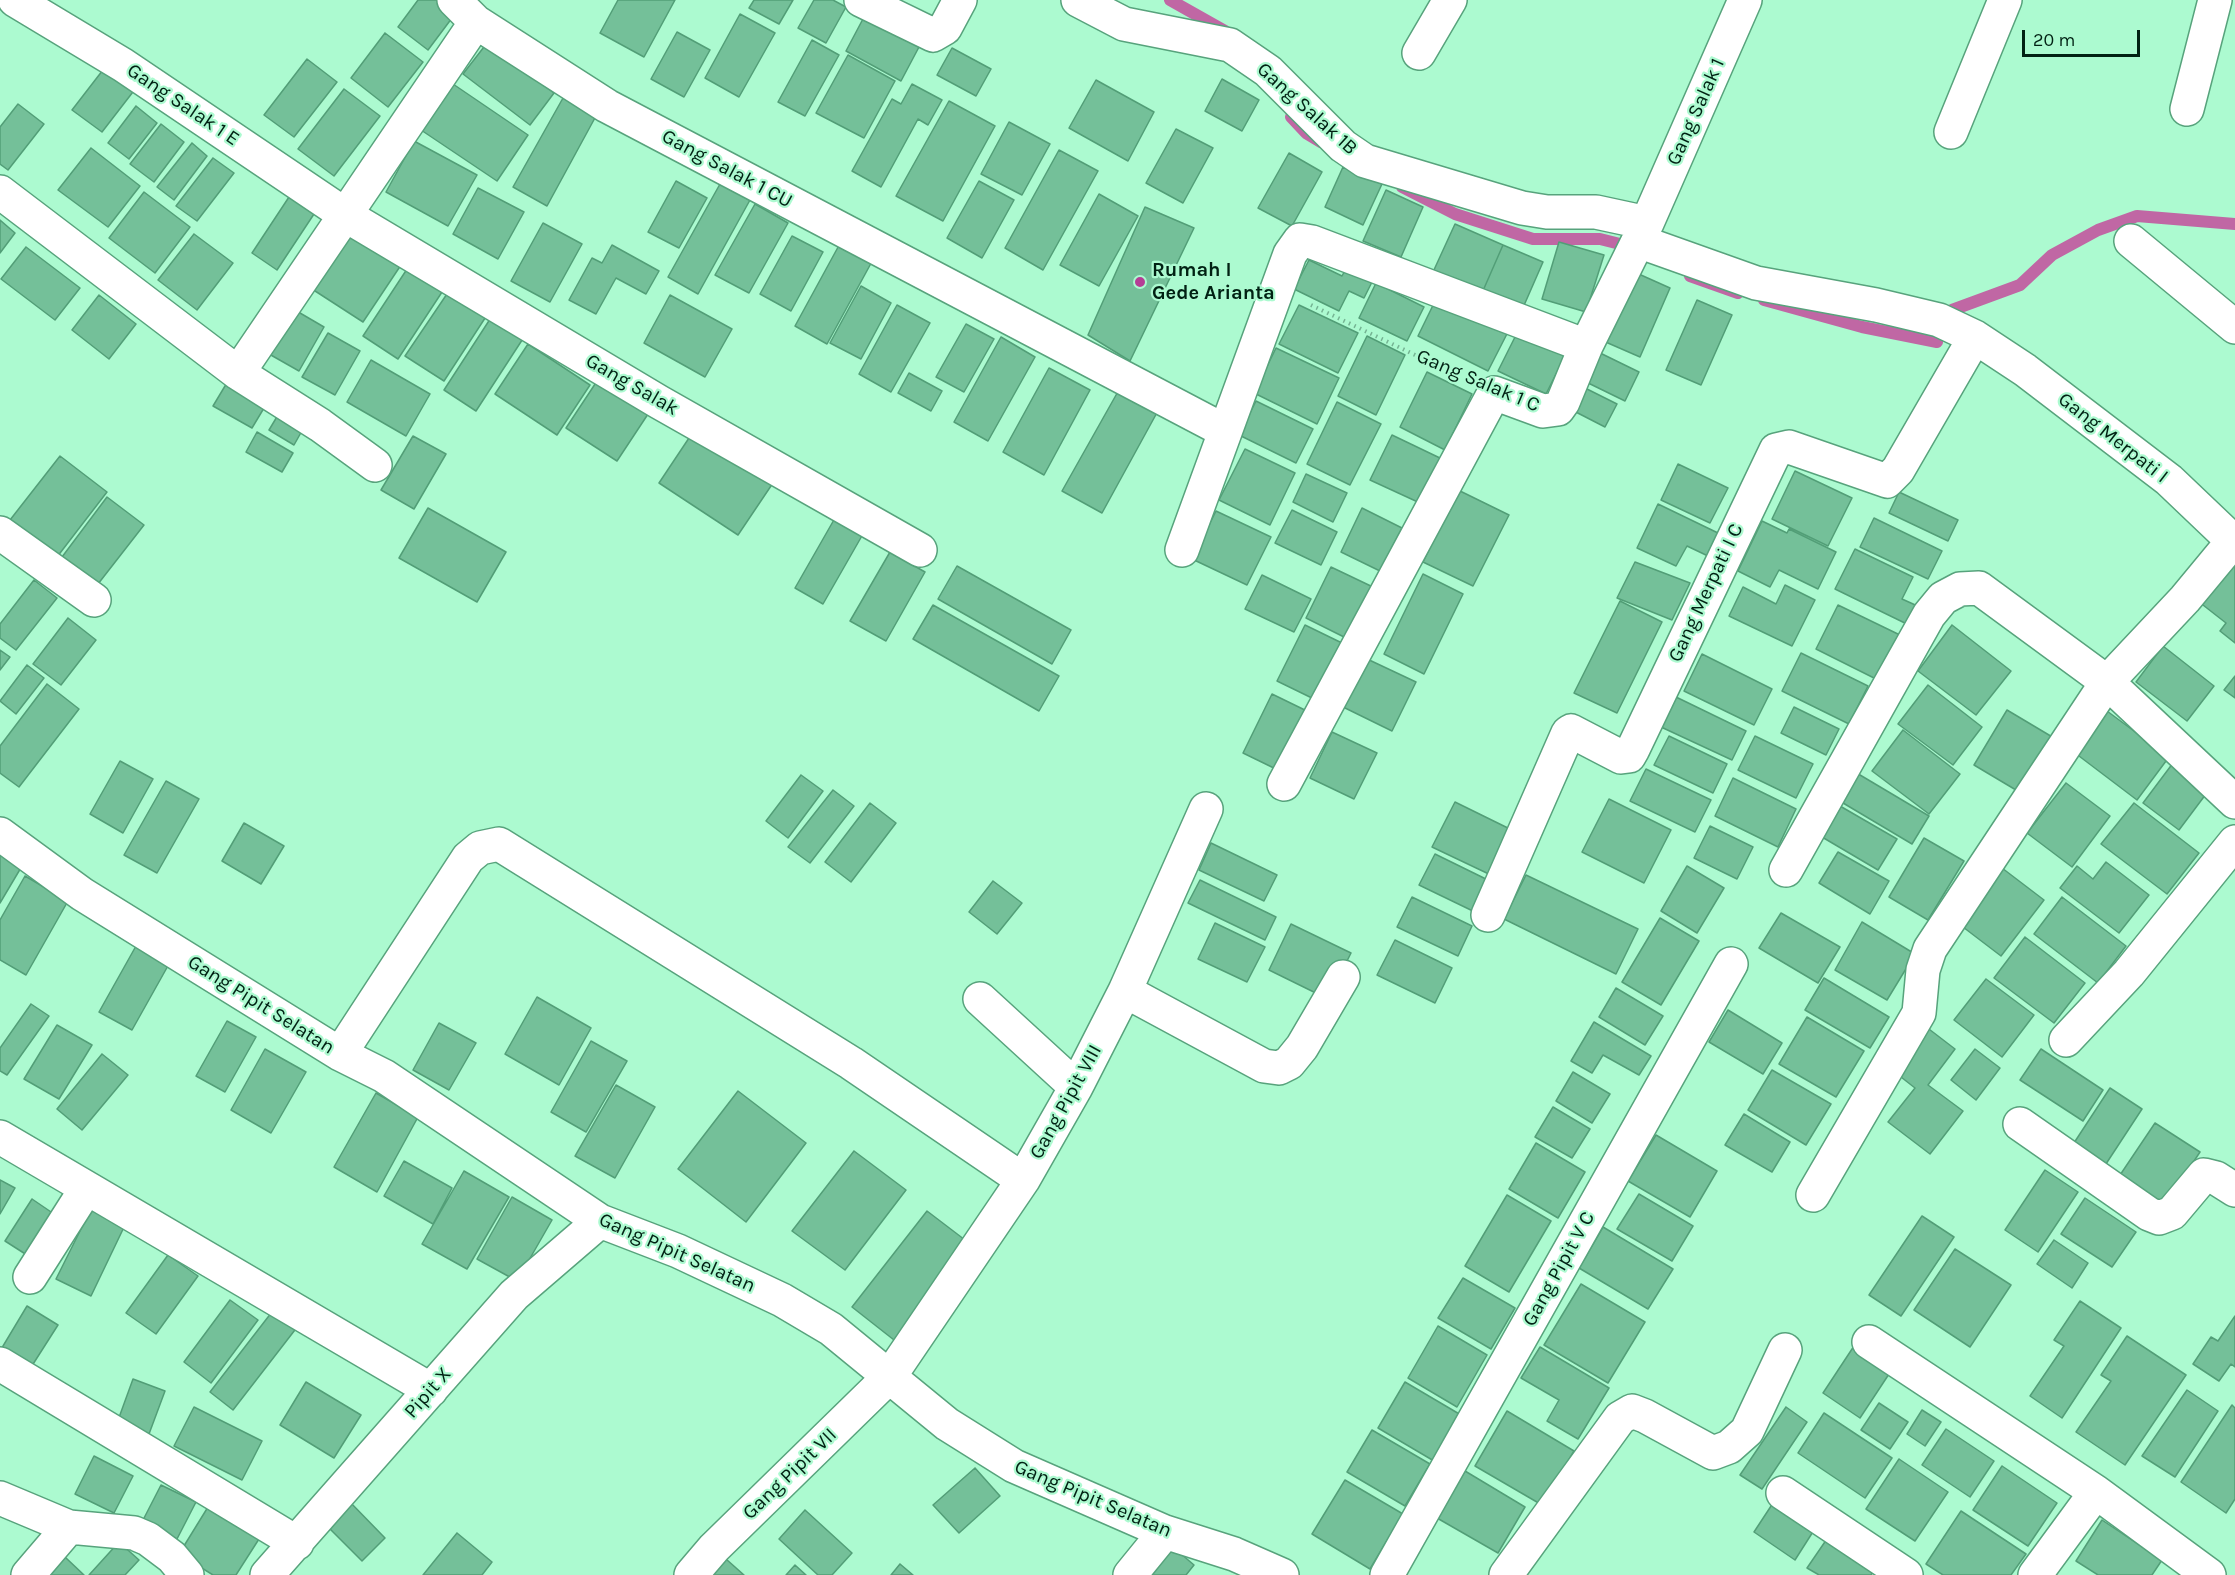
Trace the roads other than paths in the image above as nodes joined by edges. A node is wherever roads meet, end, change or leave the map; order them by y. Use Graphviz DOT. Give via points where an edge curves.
graph roads {
  1 [pos="15,0"];
  2 [pos="861,0"];
  3 [pos="960,0"];
  4 [pos="1078,0"];
  5 [pos="1450,0"];
  6 [pos="1745,0"];
  7 [pos="2005,0"];
  8 [pos="2215,0"];
  9 [pos="465,11"];
  10 [pos="1419,53"];
  11 [pos="2187,109"];
  12 [pos="1951,132"];
  13 [pos="0,192"];
  14 [pos="346,216"];
  15 [pos="1642,232"];
  16 [pos="2131,241"];
  17 [pos="2235,327"];
  18 [pos="1975,336"];
  19 [pos="1586,346"];
  20 [pos="238,373"];
  21 [pos="1225,431"];
  22 [pos="375,465"];
  23 [pos="0,533"];
  24 [pos="2234,541"];
  25 [pos="920,550"];
  26 [pos="1182,550"];
  27 [pos="94,600"];
  28 [pos="2107,682"];
  29 [pos="1284,784"];
  30 [pos="2235,802"];
  31 [pos="1206,809"];
  32 [pos="0,834"];
  33 [pos="2235,842"];
  34 [pos="1786,870"];
  35 [pos="1488,915"];
  36 [pos="1731,964"];
  37 [pos="1343,977"];
  38 [pos="1125,991"];
  39 [pos="980,999"];
  40 [pos="2066,1040"];
  41 [pos="340,1054"];
  42 [pos="1076,1087"];
  43 [pos="2020,1124"];
  44 [pos="0,1137"];
  45 [pos="1023,1180"];
  46 [pos="2226,1184"];
  47 [pos="86,1189"];
  48 [pos="1813,1196"];
  49 [pos="600,1221"];
  50 [pos="30,1277"];
  51 [pos="1869,1342"];
  52 [pos="1785,1350"];
  53 [pos="0,1364"];
  54 [pos="890,1376"];
  55 [pos="431,1390"];
  56 [pos="2096,1492"];
  57 [pos="1783,1493"];
  58 [pos="0,1498"];
  59 [pos="69,1527"];
  60 [pos="1165,1532"];
  61 [pos="297,1543"];
  62 [pos="27,1575"];
  63 [pos="187,1575"];
  64 [pos="267,1575"];
  65 [pos="691,1575"];
  66 [pos="1130,1575"];
  67 [pos="1282,1575"];
  68 [pos="1387,1575"];
  69 [pos="1506,1575"];
  70 [pos="1906,1575"];
  71 [pos="2035,1575"];
  72 [pos="2209,1575"];
  1 -- 14 [label="street, Gang Salak 1 E" via="123,65"];
  2 -- 3 [label="street" via="933,36 945,28"];
  4 -- 15 [label="street, Gang Salak 1B" via="1124,24 1230,45 1268,71 1343,146 1365,160 1522,208 1596,212"];
  5 -- 10 [label="street"];
  6 -- 15 [label="street, Gang Salak 1"];
  7 -- 12 [label="street"];
  8 -- 11 [label="street"];
  9 -- 14 [label="street, Gang Salak 1 CU"];
  9 -- 21 [label="street, Gang Salak 1 CU" via="607,106"];
  13 -- 20 [label="street"];
  14 -- 20 [label="street, Gang Salak 1 CU"];
  14 -- 25 [label="street, Gang Salak" via="659,402"];
  15 -- 18 [label="street, Gang Merpati I" via="1756,283 1939,320"];
  15 -- 19 [label="street, Gang Salak 1 C"];
  16 -- 17 [label="street"];
  18 -- 24 [label="street, Gang Merpati I" via="2169,480"];
  18 -- 35 [label="street, Gang Merpati I C" via="1898,470 1887,480 1789,447 1776,450 1634,749 1629,756 1621,757 1571,731 1568,733"];
  19 -- 21 [label="street" via="1300,240 1295,244"];
  19 -- 29 [label="street, Gang Salak 1 C" via="1558,409 1543,411 1494,393"];
  20 -- 22 [label="street"];
  21 -- 26 [label="street"];
  23 -- 27 [label="street"];
  24 -- 28 [label="street, Gang Merpati I"];
  28 -- 30 [label="street"];
  28 -- 34 [label="street" via="1979,588 1960,589 1943,598 1929,615"];
  28 -- 48 [label="street, Gang Merpati I" via="1930,949 1923,970 1919,1013"];
  31 -- 38 [label="street, Gang Pipit VIII"];
  32 -- 41 [label="street, Gang Pipit Selatan" via="82,894"];
  33 -- 40 [label="street" via="2128,973"];
  36 -- 68 [label="street, Gang Pipit V C"];
  37 -- 38 [label="street" via="1302,1047 1289,1063 1279,1068 1264,1066"];
  38 -- 42 [label="street, Gang Pipit VIII"];
  39 -- 42 [label="street"];
  41 -- 45 [label="street" via="468,858 480,848 499,844 851,1063"];
  41 -- 49 [label="street, Gang Pipit Selatan" via="384,1076"];
  42 -- 45 [label="street, Gang Pipit VIII"];
  43 -- 46 [label="street" via="2159,1218 2172,1213 2204,1175"];
  44 -- 47 [label="street"];
  45 -- 54 [label="street, Gang Pipit VIII"];
  47 -- 50 [label="street"];
  47 -- 55 [label="street"];
  49 -- 54 [label="street, Gang Pipit Selatan" via="678,1251 782,1300 831,1329"];
  49 -- 55 [label="street, Pipit X" via="514,1295"];
  51 -- 56 [label="street"];
  52 -- 69 [label="street" via="1747,1431 1729,1447 1713,1454 1645,1416 1632,1411 1620,1418"];
  53 -- 61 [label="street"];
  54 -- 60 [label="street, Gang Pipit Selatan" via="947,1424 1014,1466"];
  54 -- 65 [label="street, Gang Pipit VII"];
  55 -- 61 [label="street, Pipit X"];
  56 -- 71 [label="street"];
  56 -- 72 [label="street"];
  57 -- 70 [label="street"];
  58 -- 59 [label="street"];
  59 -- 62 [label="street"];
  59 -- 63 [label="street" via="134,1533 172,1557"];
  60 -- 66 [label="street"];
  60 -- 67 [label="street, Gang Pipit Selatan" via="1234,1554"];
  61 -- 64 [label="street, Pipit X"];
}
